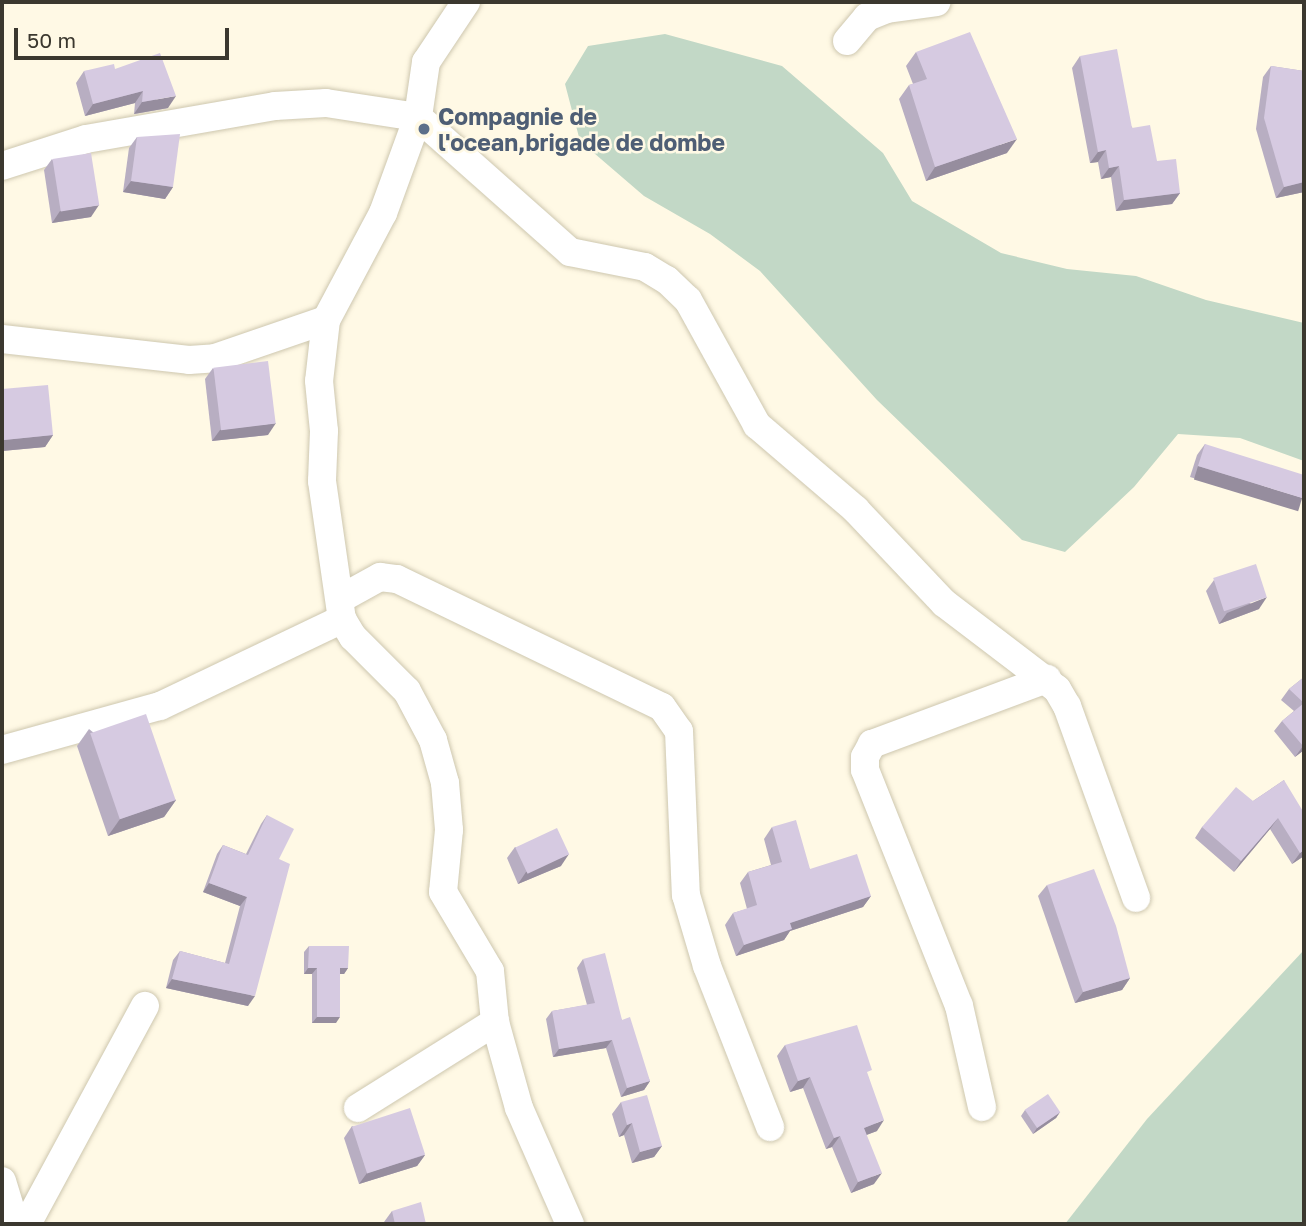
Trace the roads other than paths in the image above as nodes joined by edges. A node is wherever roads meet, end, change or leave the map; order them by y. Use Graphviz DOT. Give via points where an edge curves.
graph roads {
  1 [pos="466,2"];
  2 [pos="937,2"];
  3 [pos="847,41"];
  4 [pos="418,117"];
  5 [pos="2,166"];
  6 [pos="326,320"];
  7 [pos="2,339"];
  8 [pos="341,609"];
  9 [pos="1047,678"];
  10 [pos="2,750"];
  11 [pos="1136,898"];
  12 [pos="145,1006"];
  13 [pos="495,1022"];
  14 [pos="982,1107"];
  15 [pos="358,1108"];
  16 [pos="770,1127"];
  17 [pos="2,1181"];
  18 [pos="15,1224"];
  19 [pos="27,1224"];
  20 [pos="570,1224"];
  1 -- 4 [label="street" via="426,62"];
  2 -- 3 [label="street" via="887,9 867,17"];
  4 -- 5 [label="street" via="326,103 275,106 86,138"];
  4 -- 6 [label="street" via="383,213"];
  4 -- 9 [label="street" via="570,252 645,267 667,280 688,300 757,425 856,510 944,603"];
  6 -- 7 [label="street" via="202,359"];
  6 -- 8 [label="street" via="319,381 324,431 321,481"];
  8 -- 10 [label="street" via="160,706"];
  8 -- 13 [label="street" via="353,637 408,691 433,740 446,794 443,892 490,971"];
  8 -- 16 [label="street" via="380,577 397,579 662,707 679,731 686,895 707,966"];
  9 -- 11 [label="street" via="1068,706"];
  9 -- 14 [label="street" via="872,744 865,757 865,770 959,1006"];
  12 -- 19 [label="street"];
  13 -- 15 [label="street"];
  13 -- 20 [label="street" via="519,1108"];
  17 -- 18 [label="street"];
}
